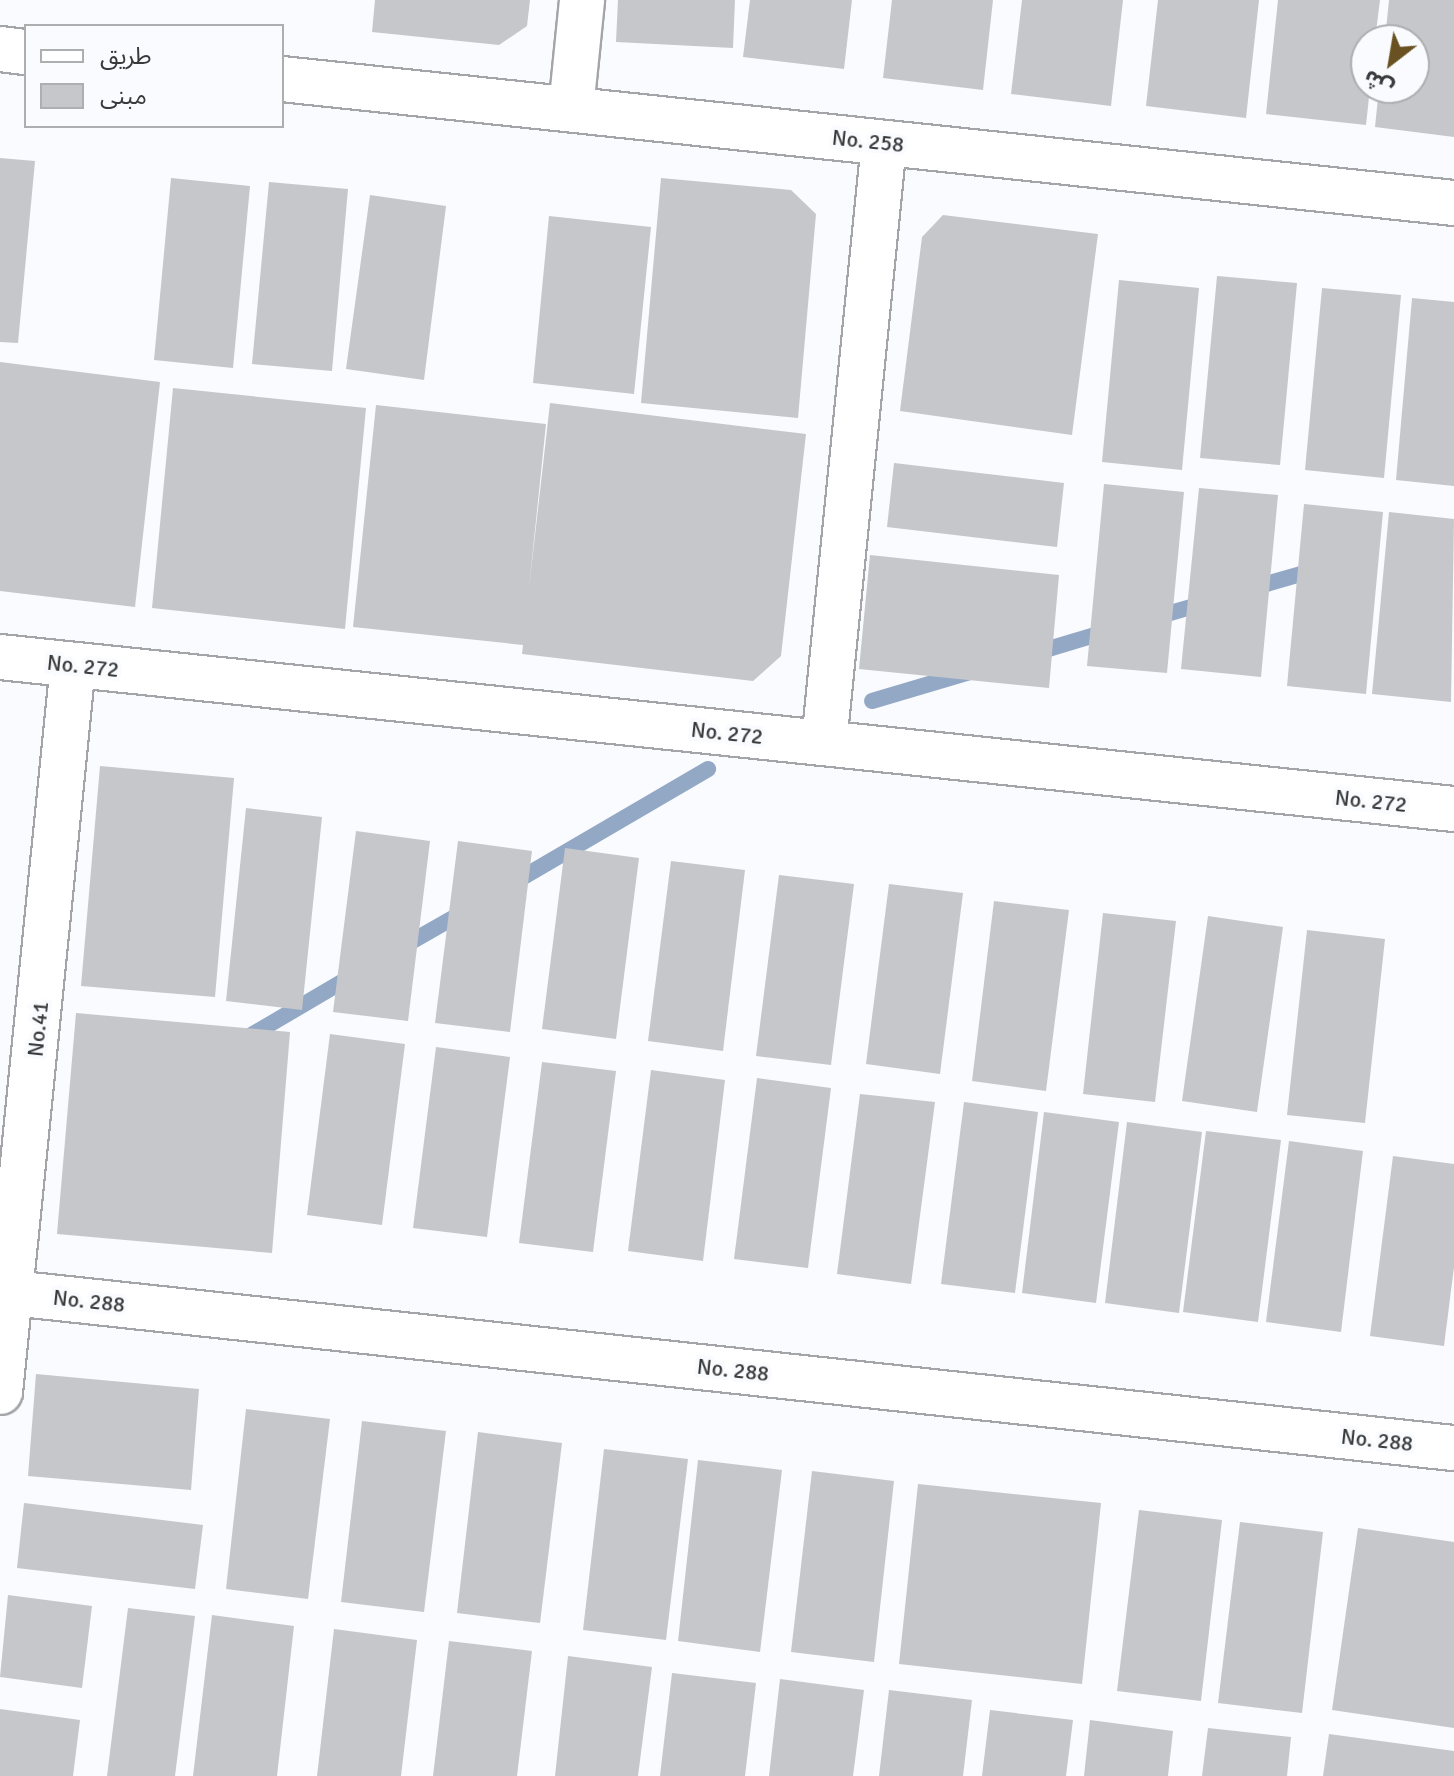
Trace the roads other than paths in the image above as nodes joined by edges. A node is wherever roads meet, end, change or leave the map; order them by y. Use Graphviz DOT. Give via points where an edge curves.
graph roads {
  1 [pos="582,0"];
  2 [pos="0,49"];
  3 [pos="24,52"];
  4 [pos="284,79"];
  5 [pos="571,109"];
  6 [pos="884,143"];
  7 [pos="1454,203"];
  8 [pos="0,657"];
  9 [pos="73,665"];
  10 [pos="824,743"];
  11 [pos="1454,809"];
  12 [pos="12,1293"];
  13 [pos="0,1392"];
  14 [pos="1454,1448"];
  1 -- 5 [label="street"];
  2 -- 3 [label="street"];
  4 -- 5 [label="street, No. 258"];
  5 -- 6 [label="street, No. 258"];
  6 -- 7 [label="street, No. 258"];
  6 -- 10 [label="street"];
  8 -- 9 [label="street, No. 272"];
  9 -- 10 [label="street, No. 272"];
  9 -- 12 [label="street, No.41"];
  10 -- 11 [label="street, No. 272"];
  12 -- 13 [label="street, No.41"];
  12 -- 14 [label="street, No. 288"];
}
